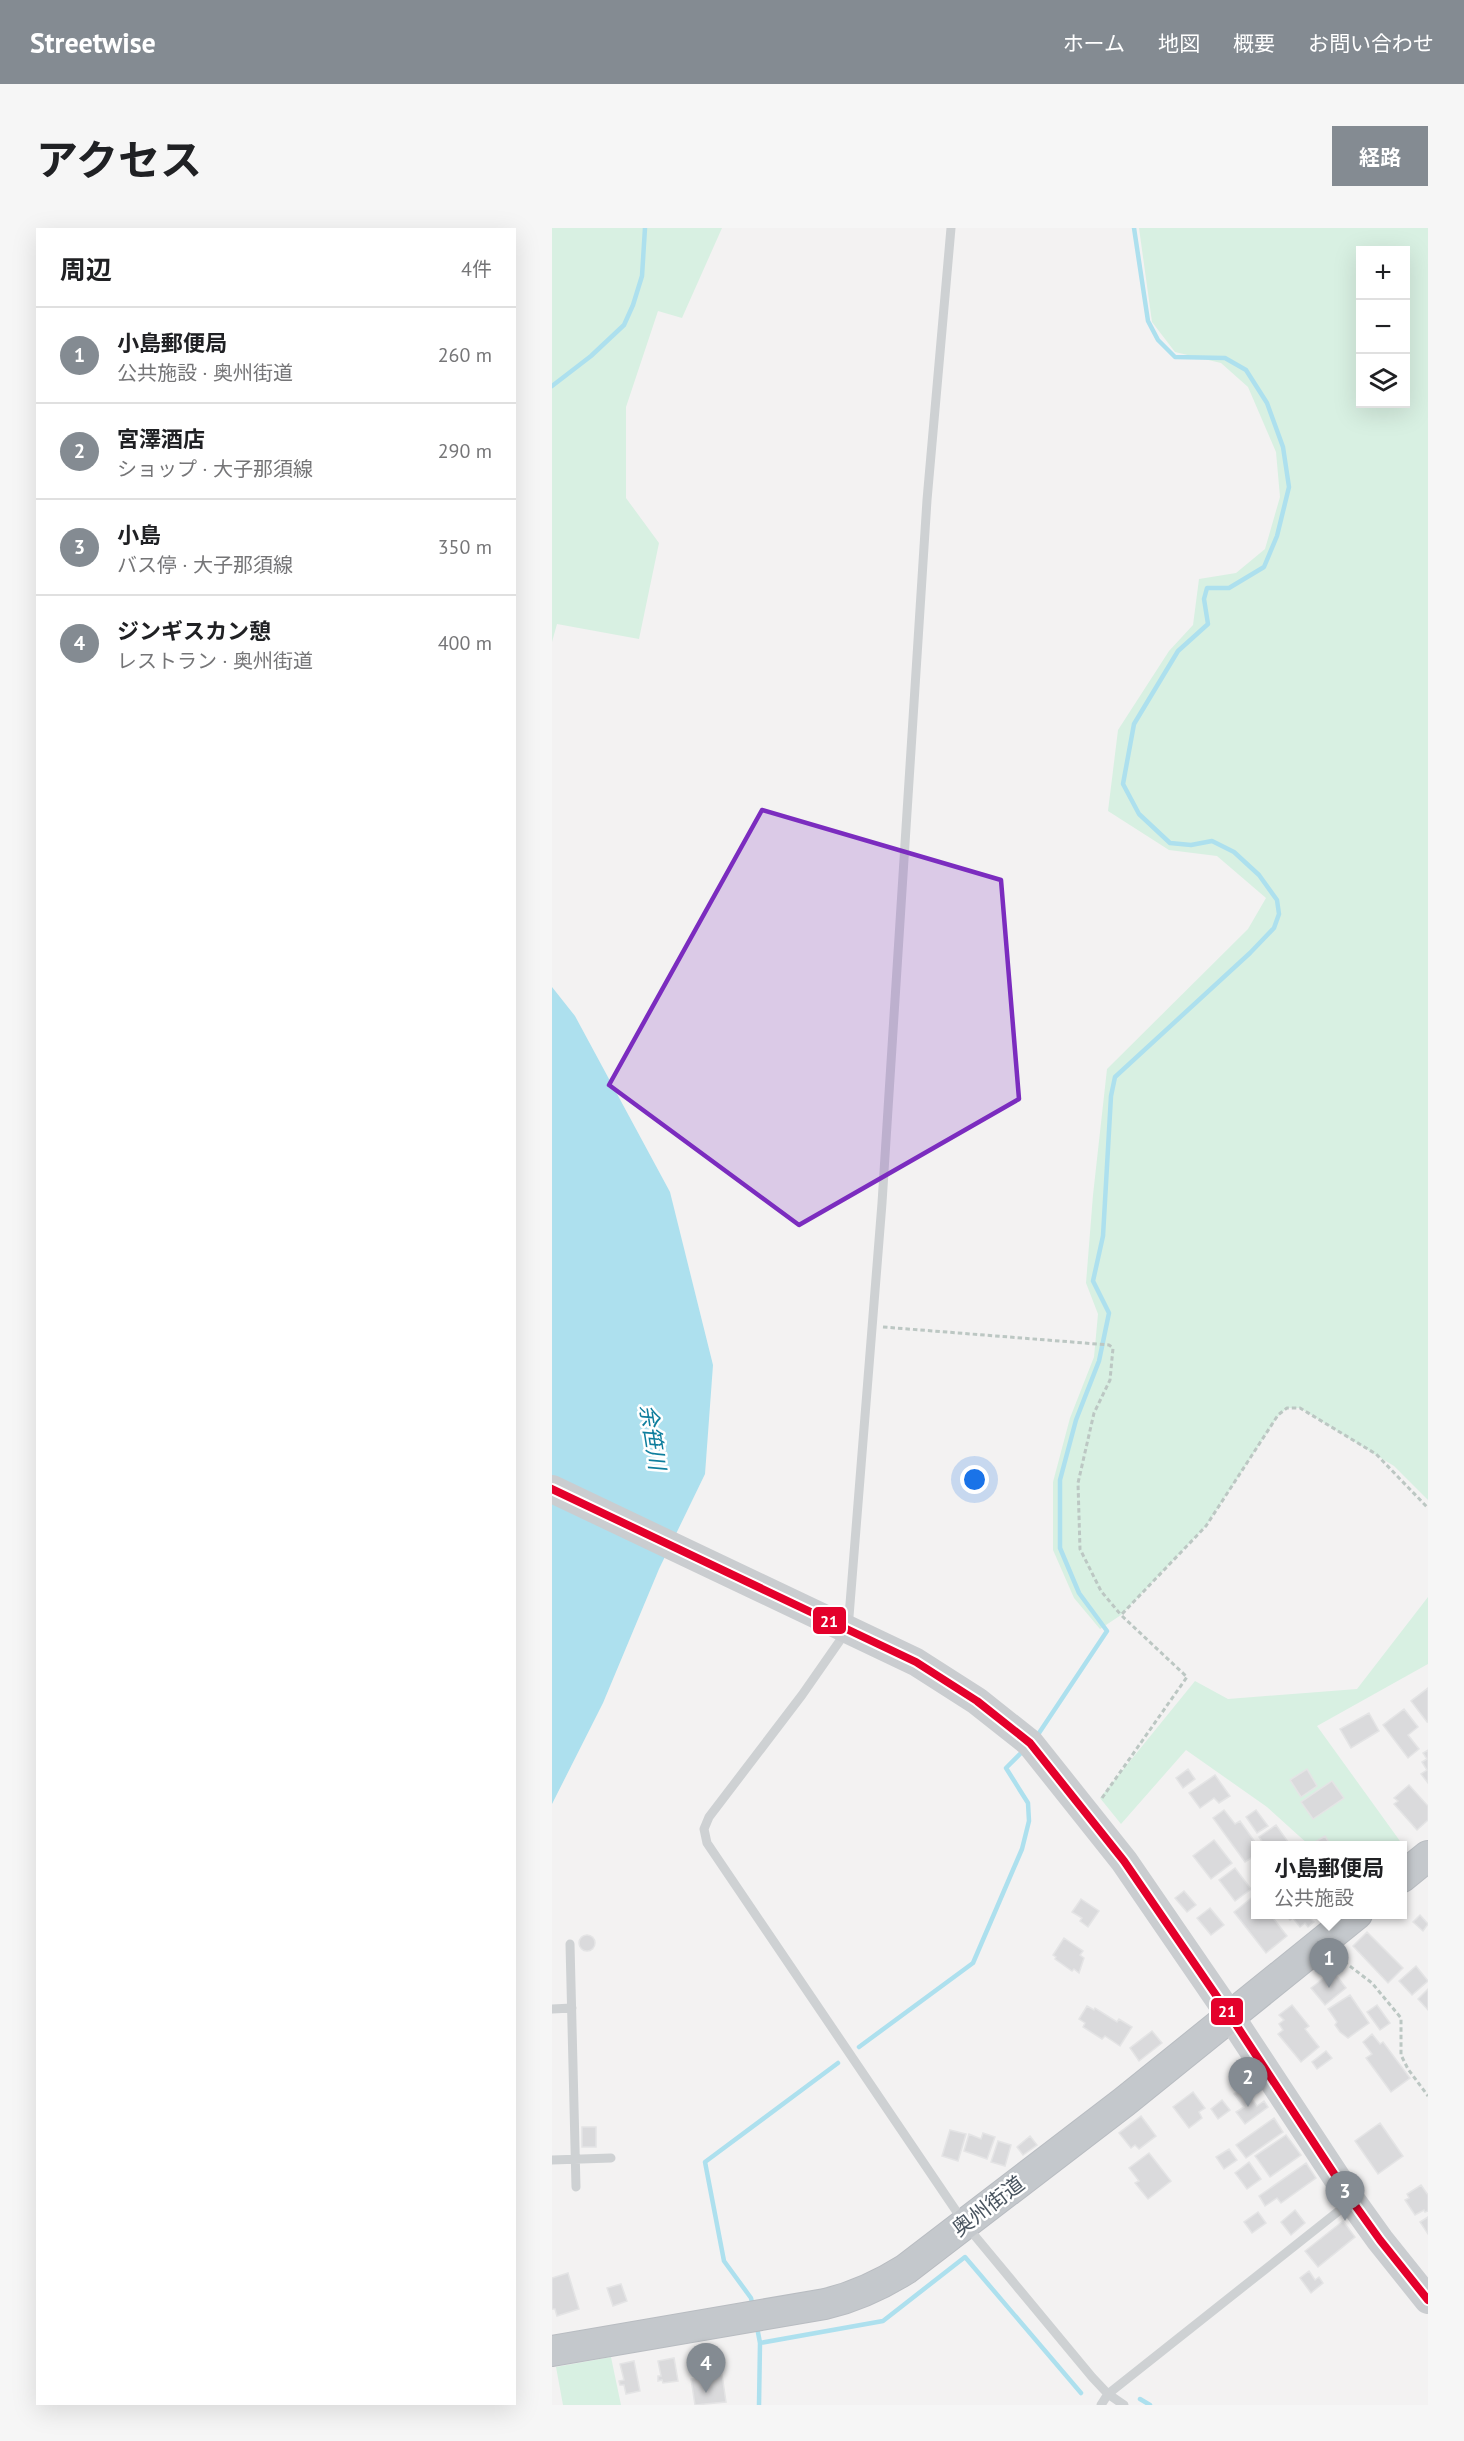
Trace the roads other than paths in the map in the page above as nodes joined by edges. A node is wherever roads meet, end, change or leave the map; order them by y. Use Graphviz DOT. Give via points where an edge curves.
graph roads {
  1 [pos="951,228"];
  2 [pos="552,1489"];
  3 [pos="848,1629"];
  4 [pos="1428,1856"];
  5 [pos="1407,1873"];
  6 [pos="1351,1919"];
  7 [pos="570,1944"];
  8 [pos="572,2008"];
  9 [pos="552,2009"];
  10 [pos="1231,2017"];
  11 [pos="611,2158"];
  12 [pos="552,2160"];
  13 [pos="575,2160"];
  14 [pos="576,2187"];
  15 [pos="1352,2201"];
  16 [pos="965,2223"];
  17 [pos="1428,2300"];
  18 [pos="552,2351"];
  19 [pos="1108,2394"];
  20 [pos="1101,2405"];
  21 [pos="1124,2405"];
  1 -- 3 [label="lane" via="927,500"];
  2 -- 3 [label="main road"];
  3 -- 10 [label="main road" via="916,1662 977,1701 1030,1743 1124,1861"];
  3 -- 16 [label="lane" via="704,1829 707,1843"];
  4 -- 5 [label="highway"];
  6 -- 10 [label="highway, 奥州街道"];
  7 -- 8 [label="lane"];
  8 -- 9 [label="lane"];
  8 -- 13 [label="lane"];
  10 -- 15 [label="main road"];
  10 -- 16 [label="highway, 奥州街道"];
  11 -- 13 [label="lane"];
  12 -- 13 [label="lane"];
  13 -- 14 [label="lane"];
  15 -- 17 [label="main road"];
  15 -- 19 [label="lane"];
  16 -- 18 [label="highway, 奥州街道" via="906,2269 852,2298"];
  16 -- 19 [label="lane"];
  19 -- 20 [label="lane"];
  19 -- 21 [label="lane"];
}
